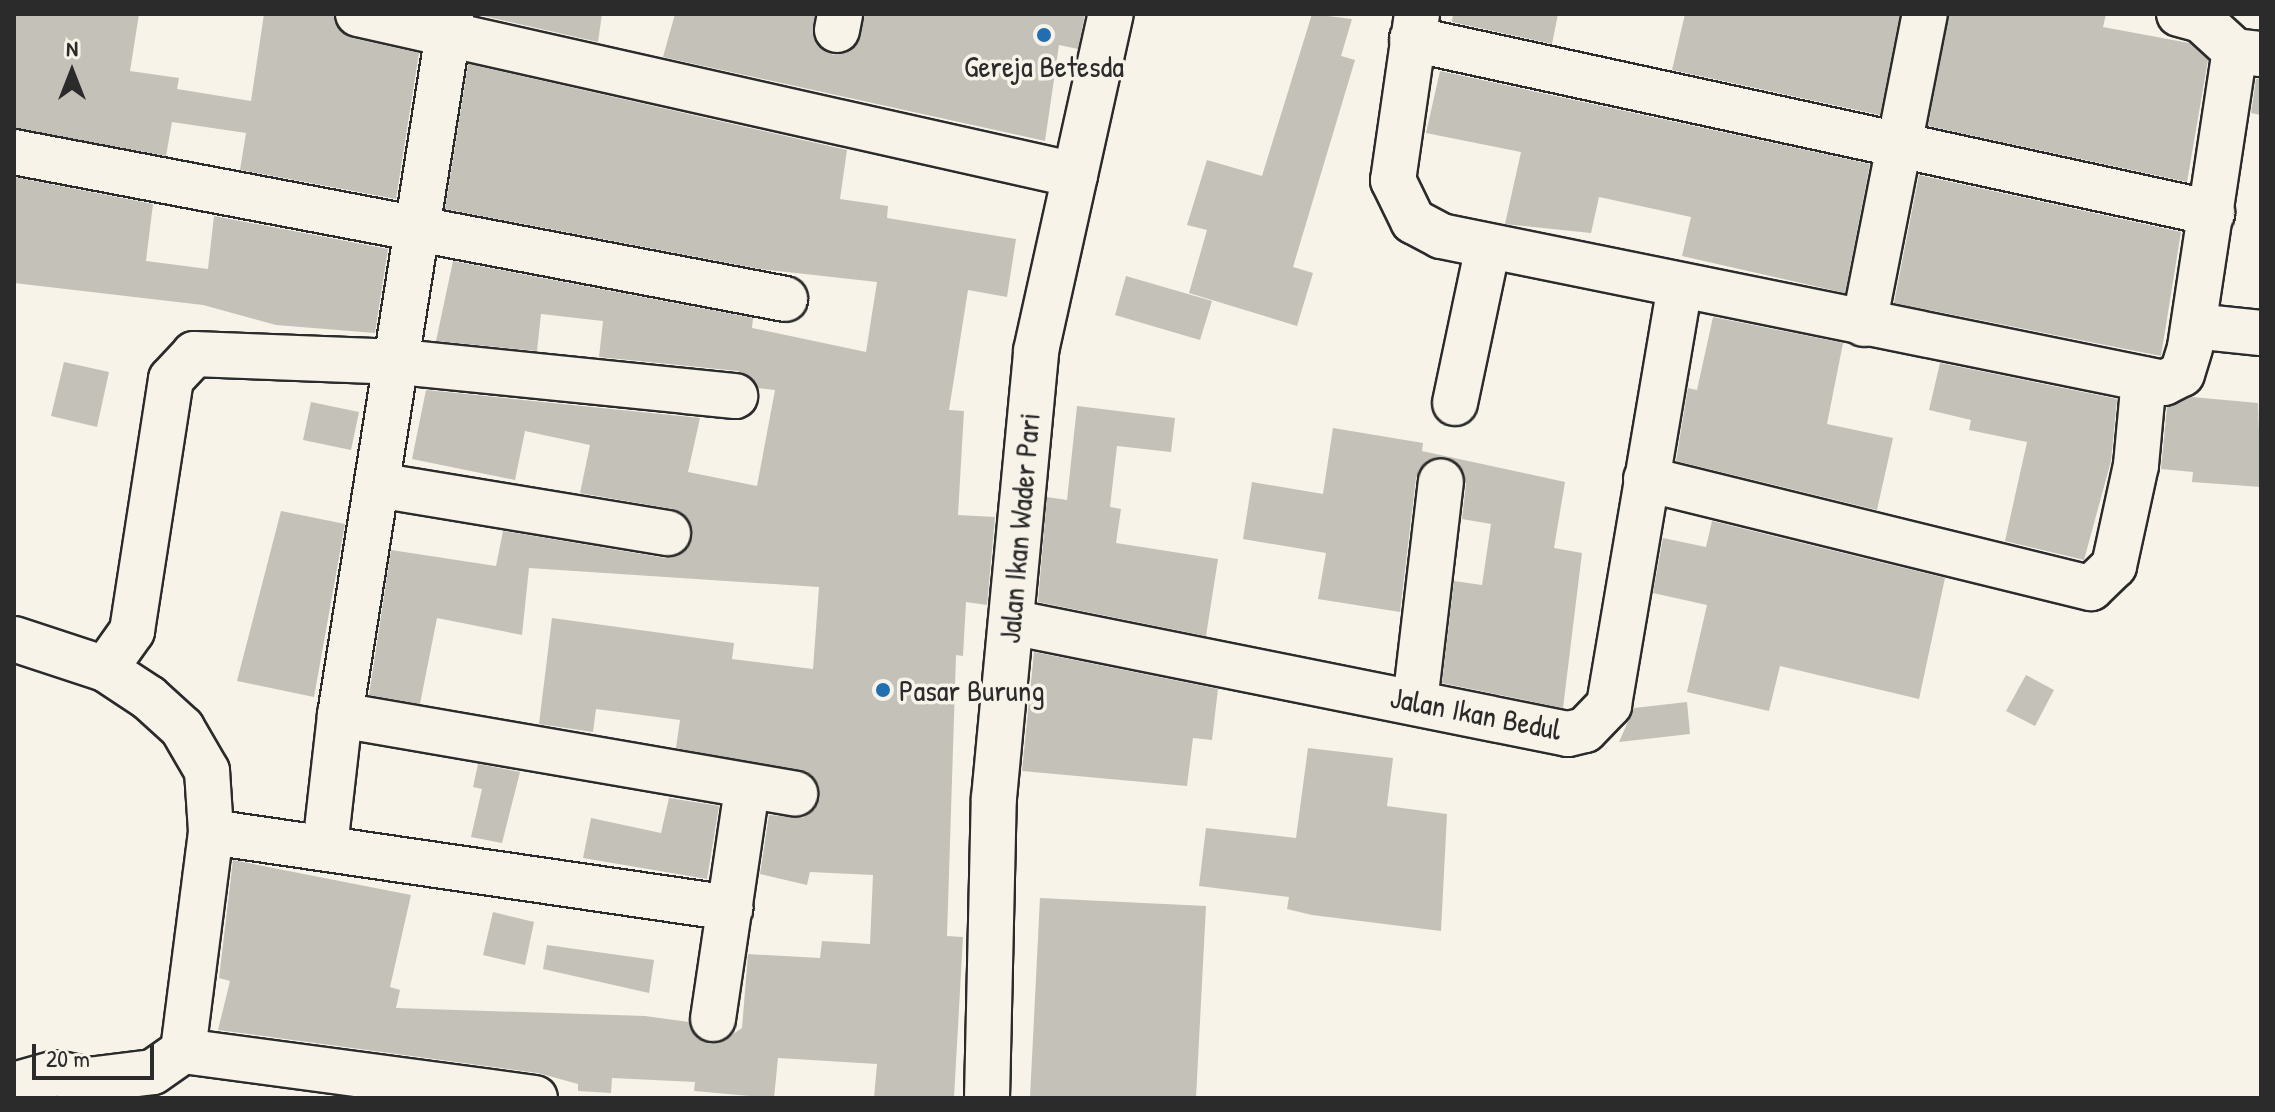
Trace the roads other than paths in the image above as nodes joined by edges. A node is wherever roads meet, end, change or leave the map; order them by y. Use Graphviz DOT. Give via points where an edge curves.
graph roads {
  1 [pos="358,14"];
  2 [pos="1111,14"];
  3 [pos="1925,14"];
  4 [pos="2194,16"];
  5 [pos="450,24"];
  6 [pos="1414,26"];
  7 [pos="2248,53"];
  8 [pos="1898,147"];
  9 [pos="14,152"];
  10 [pos="1075,175"];
  11 [pos="2212,213"];
  12 [pos="418,225"];
  13 [pos="1488,246"];
  14 [pos="1680,287"];
  15 [pos="785,299"];
  16 [pos="1864,324"];
  17 [pos="2194,326"];
  18 [pos="2261,333"];
  19 [pos="400,362"];
  20 [pos="2144,379"];
  21 [pos="735,396"];
  22 [pos="1455,403"];
  23 [pos="1646,479"];
  24 [pos="1441,482"];
  25 [pos="377,485"];
  26 [pos="668,533"];
  27 [pos="1011,622"];
  28 [pos="14,639"];
  29 [pos="105,669"];
  30 [pos="1415,702"];
  31 [pos="340,715"];
  32 [pos="747,790"];
  33 [pos="795,794"];
  34 [pos="211,832"];
  35 [pos="325,847"];
  36 [pos="730,908"];
  37 [pos="713,1019"];
  38 [pos="183,1051"];
  39 [pos="14,1085"];
  40 [pos="535,1098"];
  41 [pos="987,1098"];
  1 -- 5 [label="street"];
  2 -- 10 [label="street, Jalan Ikan Wader Pari"];
  3 -- 8 [label="street"];
  4 -- 7 [label="street"];
  5 -- 10 [label="street"];
  5 -- 12 [label="street"];
  6 -- 8 [label="street"];
  6 -- 13 [label="street" via="1393,180 1413,221"];
  7 -- 11 [label="street"];
  8 -- 11 [label="street"];
  8 -- 16 [label="street"];
  9 -- 12 [label="street"];
  10 -- 27 [label="street, Jalan Ikan Wader Pari" via="1036,351"];
  11 -- 17 [label="street"];
  12 -- 15 [label="street"];
  12 -- 19 [label="street"];
  13 -- 14 [label="street"];
  13 -- 22 [label="street"];
  14 -- 16 [label="street"];
  14 -- 23 [label="street, Jalan Ikan Bedul"];
  16 -- 20 [label="street"];
  17 -- 18 [label="street"];
  17 -- 20 [label="street" via="2182,374 2164,383"];
  19 -- 21 [label="street"];
  19 -- 25 [label="street"];
  19 -- 29 [label="street" via="194,354 180,362 171,379 132,631"];
  20 -- 23 [label="street" via="2136,465 2114,566 2091,588"];
  23 -- 30 [label="street, Jalan Ikan Bedul" via="1609,705 1598,721 1568,734"];
  24 -- 30 [label="street"];
  25 -- 26 [label="street"];
  25 -- 31 [label="street"];
  27 -- 30 [label="street, Jalan Ikan Bedul"];
  27 -- 41 [label="street, Jalan Ikan Wader Pari" via="994,798"];
  28 -- 29 [label="street"];
  29 -- 34 [label="street" via="182,728 207,771"];
  31 -- 32 [label="street"];
  31 -- 35 [label="street"];
  32 -- 33 [label="street"];
  32 -- 36 [label="street"];
  34 -- 35 [label="street"];
  34 -- 38 [label="street"];
  35 -- 36 [label="street"];
  36 -- 37 [label="street"];
  38 -- 39 [label="street" via="153,1072 88,1080 56,1073"];
  38 -- 40 [label="street"];
}
